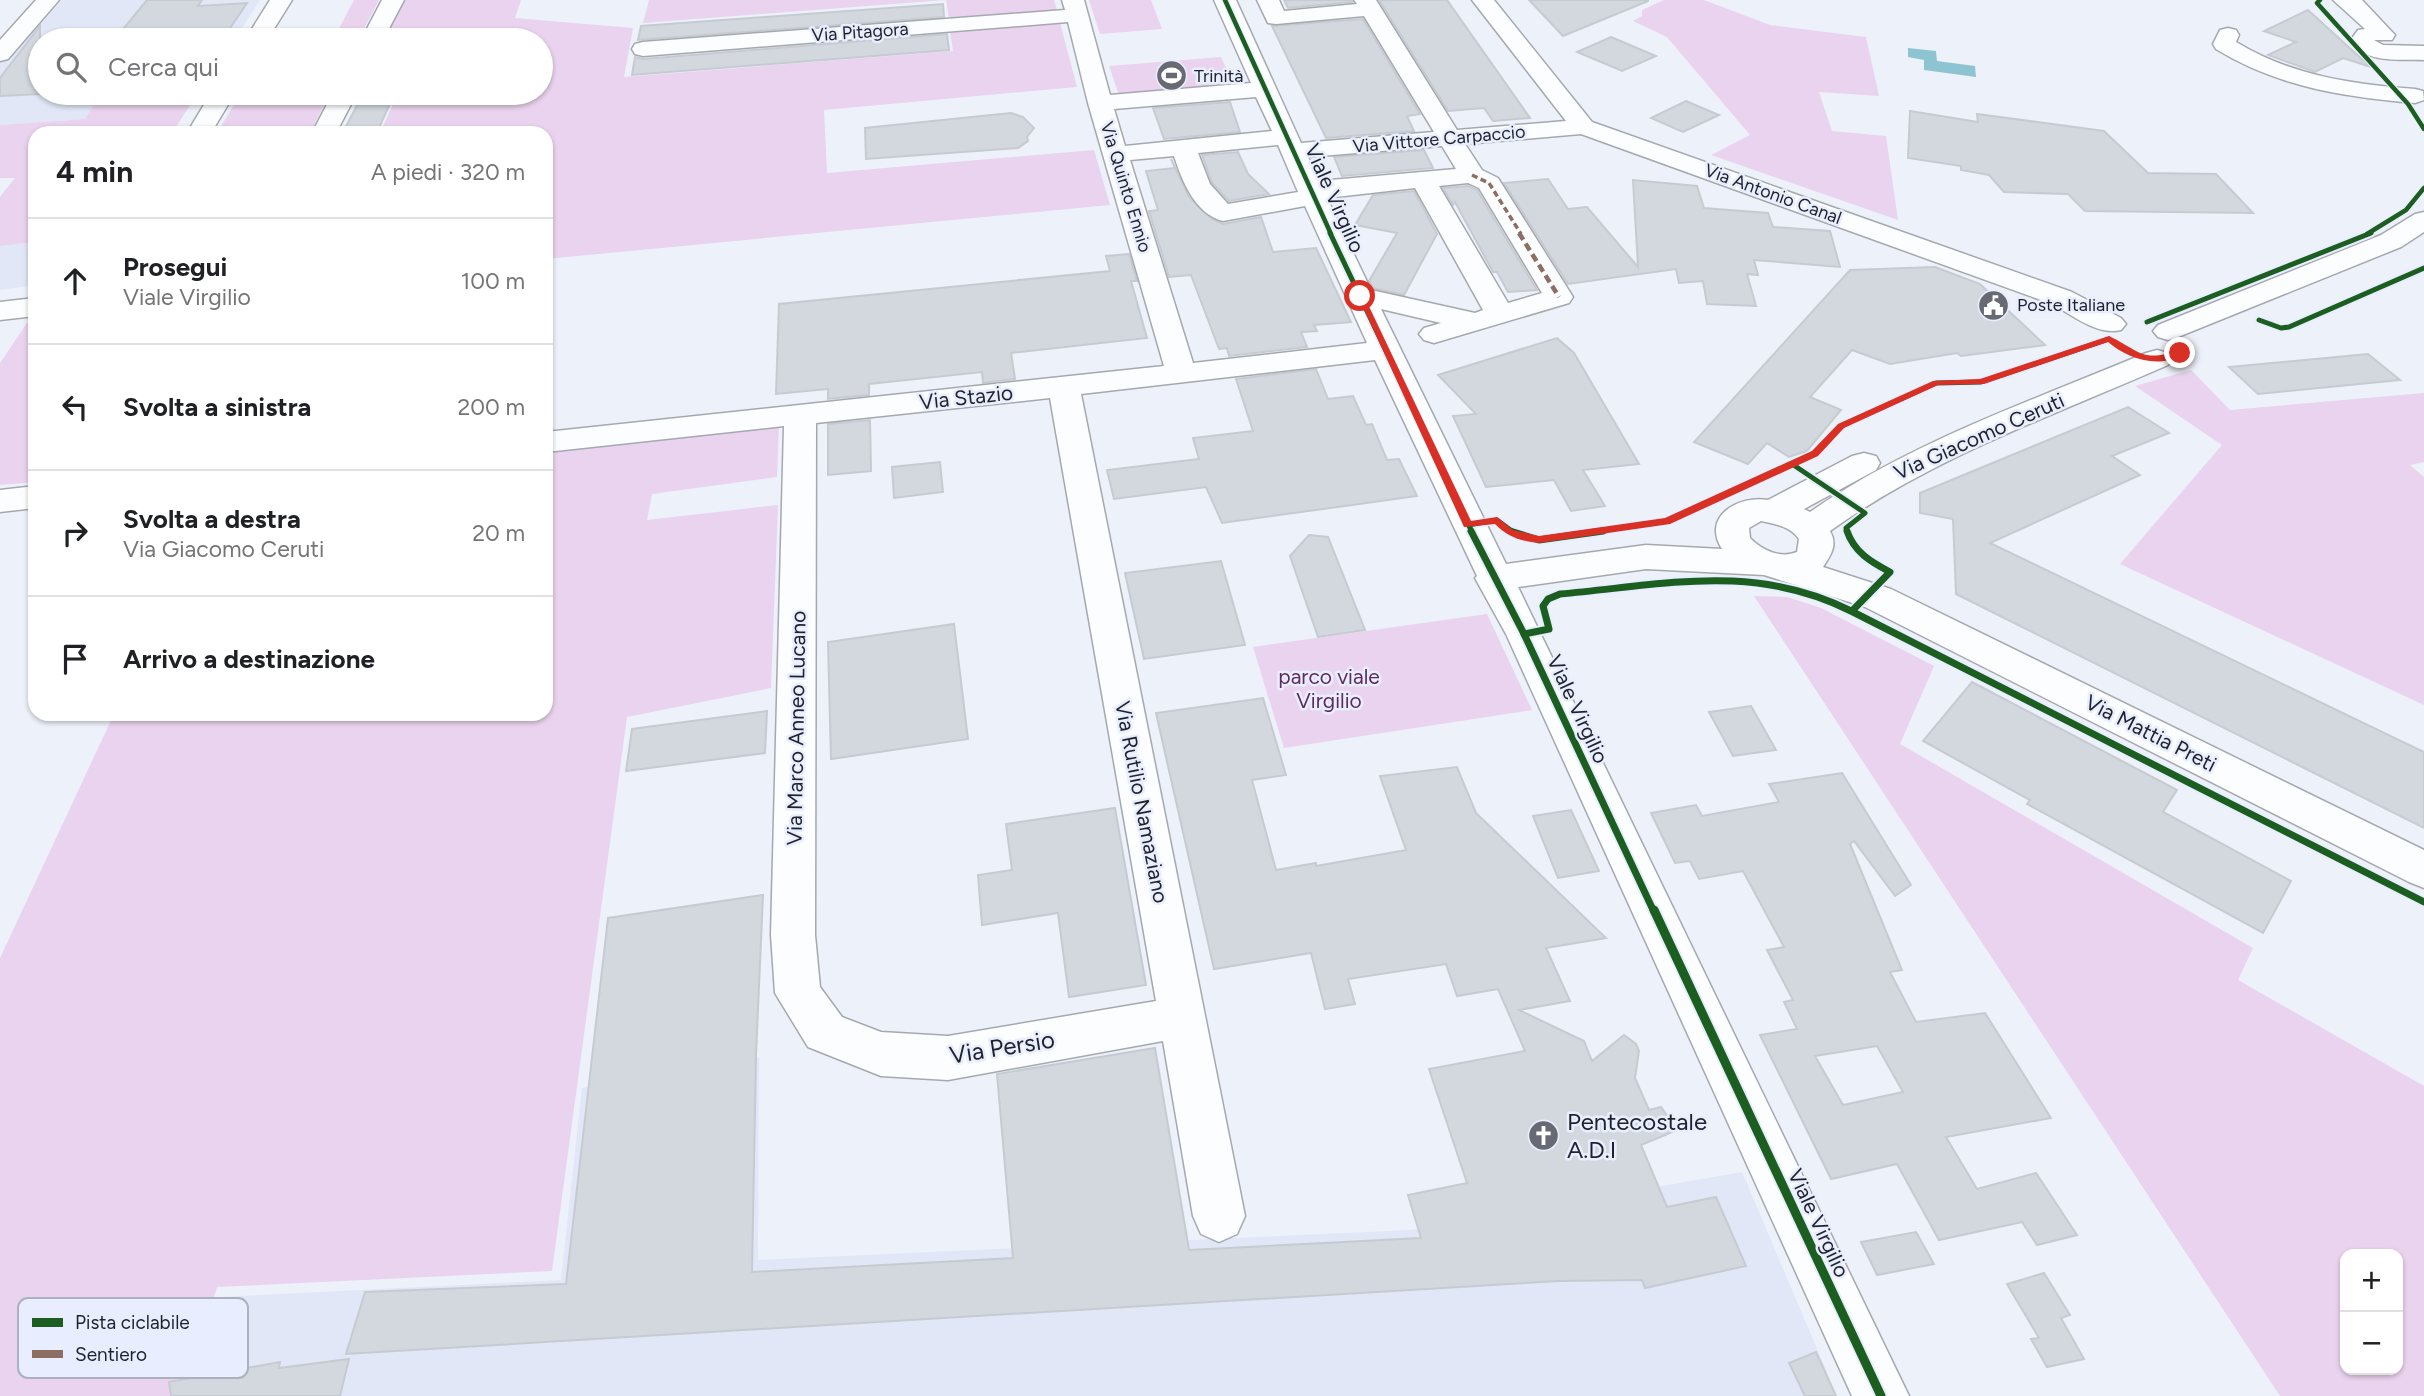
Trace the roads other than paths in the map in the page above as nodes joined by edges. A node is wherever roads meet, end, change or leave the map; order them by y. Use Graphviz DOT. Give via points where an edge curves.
graph roads {
  1 [pos="48,0"];
  2 [pos="281,0"];
  3 [pos="393,0"];
  4 [pos="1225,0"];
  5 [pos="1268,0"];
  6 [pos="1483,0"];
  7 [pos="2334,0"];
  8 [pos="2344,0"];
  9 [pos="1368,5"];
  10 [pos="1075,8"];
  11 [pos="264,28"];
  12 [pos="378,28"];
  13 [pos="2228,35"];
  14 [pos="2399,45"];
  15 [pos="643,49"];
  16 [pos="0,54"];
  17 [pos="1264,89"];
  18 [pos="2421,94"];
  19 [pos="1100,103"];
  20 [pos="216,105"];
  21 [pos="339,105"];
  22 [pos="202,126"];
  23 [pos="328,126"];
  24 [pos="1583,127"];
  25 [pos="1450,138"];
  26 [pos="1292,144"];
  27 [pos="1184,147"];
  28 [pos="1116,154"];
  29 [pos="1472,175"];
  30 [pos="1423,180"];
  31 [pos="1312,193"];
  32 [pos="2424,220"];
  33 [pos="2424,249"];
  34 [pos="1360,296"];
  35 [pos="28,308"];
  36 [pos="0,310"];
  37 [pos="1488,318"];
  38 [pos="1434,334"];
  39 [pos="2116,337"];
  40 [pos="2169,346"];
  41 [pos="1385,350"];
  42 [pos="1181,374"];
  43 [pos="1064,387"];
  44 [pos="800,415"];
  45 [pos="553,441"];
  46 [pos="28,498"];
  47 [pos="0,501"];
  48 [pos="1775,511"];
  49 [pos="1734,522"];
  50 [pos="1815,538"];
  51 [pos="1646,557"];
  52 [pos="1772,565"];
  53 [pos="1493,578"];
  54 [pos="1878,598"];
  55 [pos="2424,870"];
  56 [pos="1182,1017"];
  57 [pos="825,1032"];
  58 [pos="1219,1216"];
  59 [pos="1881,1396"];
  1 -- 16 [label="street"];
  2 -- 11 [label="street"];
  3 -- 12 [label="street"];
  4 -- 17 [label="street, Viale Virgilio"];
  5 -- 9 [label="street" via="1276,18"];
  6 -- 24 [label="street"];
  7 -- 14 [label="street"];
  8 -- 14 [label="street"];
  9 -- 25 [label="street"];
  10 -- 15 [label="street, Via Pitagora"];
  10 -- 19 [label="street, Via Quinto Ennio"];
  13 -- 18 [label="street" via="2224,44 2242,57 2299,79 2332,89"];
  14 -- 18 [label="street"];
  17 -- 19 [label="street"];
  17 -- 26 [label="street, Viale Virgilio"];
  19 -- 28 [label="street, Via Quinto Ennio"];
  20 -- 22 [label="street"];
  21 -- 23 [label="street"];
  24 -- 25 [label="street, Via Vittore Carpaccio"];
  24 -- 39 [label="street, Via Antonio Canal" via="2062,298"];
  25 -- 26 [label="street, Via Vittore Carpaccio"];
  25 -- 29 [label="street"];
  26 -- 27 [label="street, Via Vittore Carpaccio"];
  26 -- 31 [label="street, Viale Virgilio"];
  27 -- 28 [label="street, Via Vittore Carpaccio"];
  27 -- 31 [label="street" via="1193,177 1214,208 1223,213"];
  28 -- 42 [label="street, Via Quinto Ennio"];
  29 -- 30 [label="street"];
  29 -- 37 [label="street" via="1489,183 1559,297"];
  30 -- 31 [label="street"];
  30 -- 37 [label="street"];
  31 -- 34 [label="street, Viale Virgilio"];
  32 -- 40 [label="street, Via Giacomo Ceruti" via="2391,241"];
  33 -- 40 [label="street, Via Giacomo Ceruti" via="2208,342"];
  34 -- 37 [label="street"];
  34 -- 41 [label="street, Viale Virgilio"];
  35 -- 36 [label="street"];
  37 -- 38 [label="street"];
  39 -- 40 [label="street, Via Giacomo Ceruti" via="2136,320"];
  39 -- 48 [label="street, Via Giacomo Ceruti"];
  40 -- 50 [label="street, Via Giacomo Ceruti" via="1893,472 1847,500"];
  41 -- 42 [label="street, Via Stazio"];
  41 -- 53 [label="street, Viale Virgilio"];
  42 -- 43 [label="street, Via Stazio"];
  43 -- 44 [label="street, Via Stazio"];
  43 -- 56 [label="street, Via Rutilio Namaziano"];
  44 -- 45 [label="street, Via Stazio"];
  44 -- 57 [label="street, Via Marco Anneo Lucano" via="793,935 797,993"];
  46 -- 47 [label="street"];
  48 -- 49 [label="street" via="1749,512"];
  48 -- 50 [label="street" via="1801,520"];
  49 -- 51 [label="street"];
  49 -- 52 [label="street" via="1731,530 1739,548"];
  50 -- 52 [label="street" via="1816,556 1808,563"];
  50 -- 54 [label="street, Via Mattia Preti"];
  51 -- 52 [label="street"];
  51 -- 53 [label="street"];
  52 -- 54 [label="street, Via Mattia Preti"];
  53 -- 59 [label="street, Viale Virgilio" via="1524,634"];
  54 -- 55 [label="street, Via Mattia Preti"];
  56 -- 57 [label="street, Via Persio" via="948,1058 881,1054"];
  56 -- 58 [label="street, Via Rutilio Namaziano"];
}
